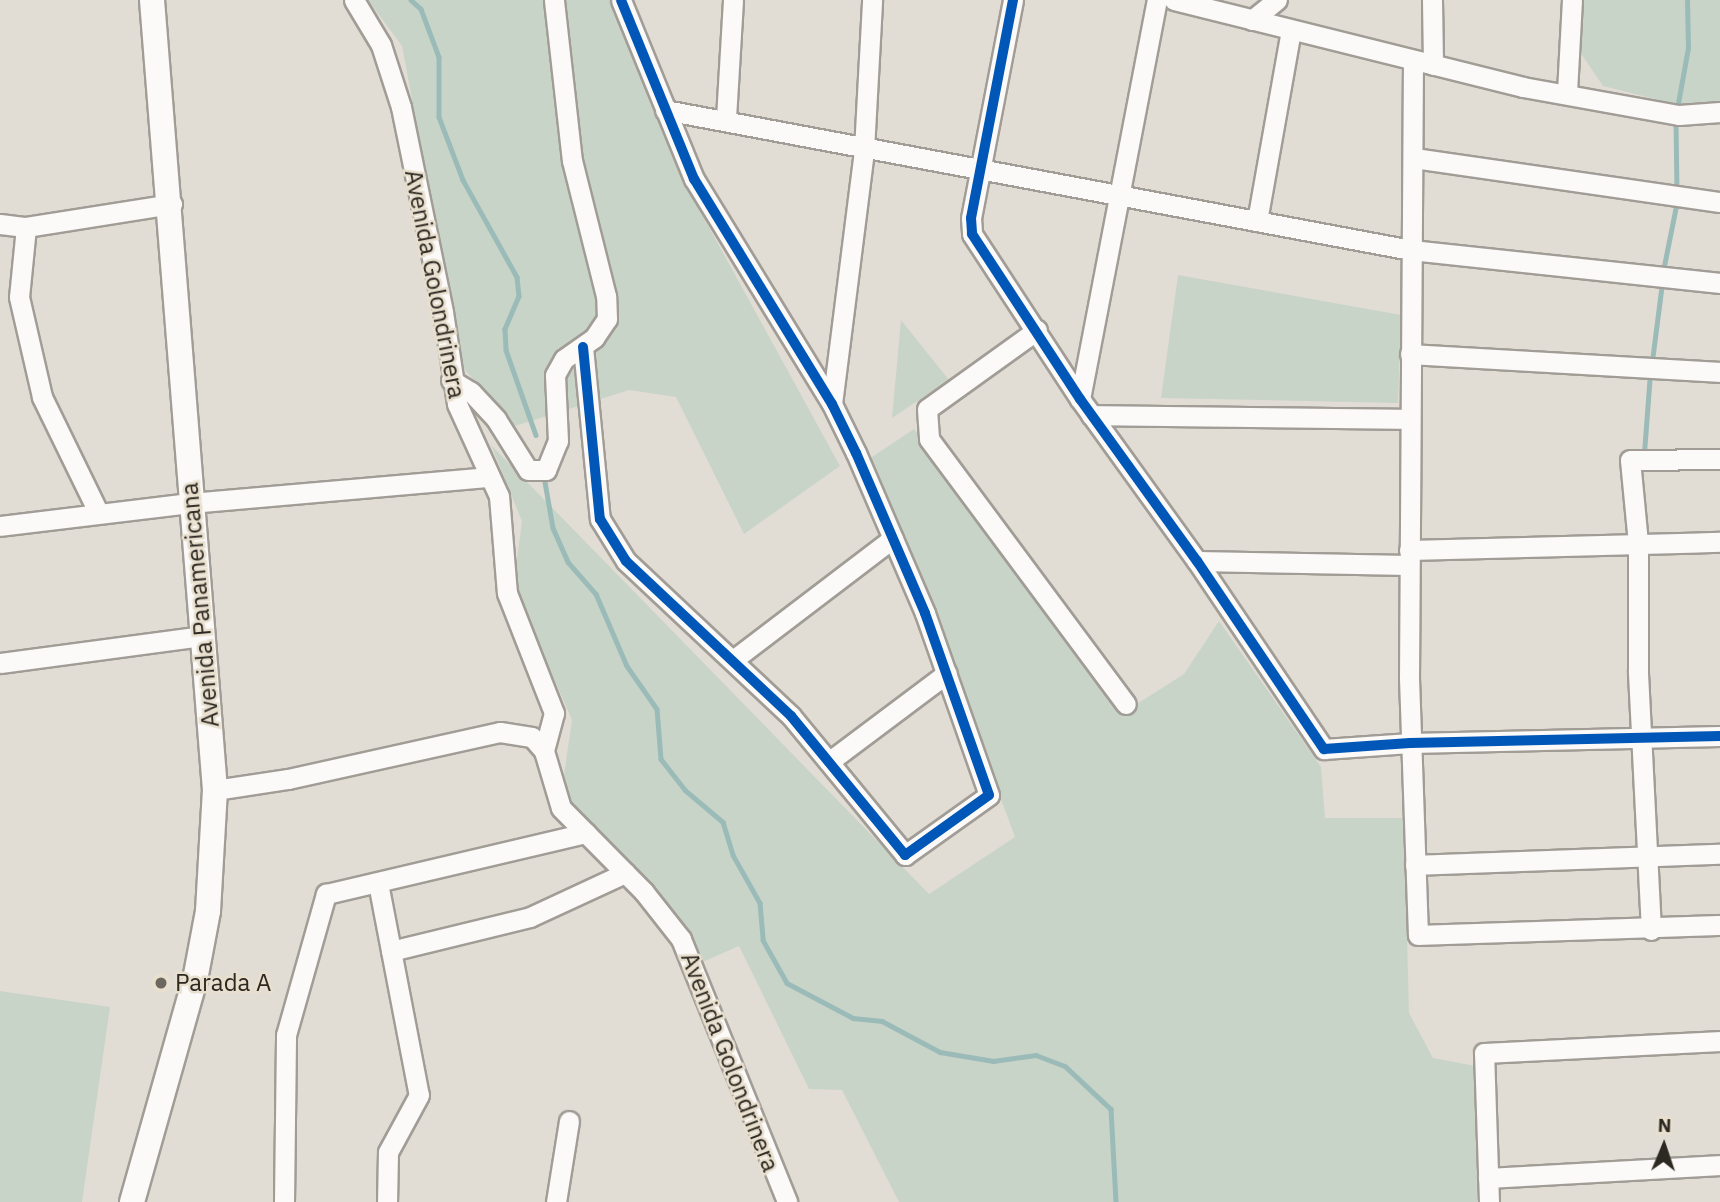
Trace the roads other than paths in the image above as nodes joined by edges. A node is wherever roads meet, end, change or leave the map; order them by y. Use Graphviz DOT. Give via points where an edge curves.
graph roads {
  1 [pos="152,0"];
  2 [pos="354,0"];
  3 [pos="554,0"];
  4 [pos="621,0"];
  5 [pos="733,0"];
  6 [pos="872,0"];
  7 [pos="1013,0"];
  8 [pos="1157,0"];
  9 [pos="1174,0"];
  10 [pos="1277,0"];
  11 [pos="1432,0"];
  12 [pos="1572,0"];
  13 [pos="1252,20"];
  14 [pos="1291,31"];
  15 [pos="1413,60"];
  16 [pos="1433,65"];
  17 [pos="1567,92"];
  18 [pos="665,110"];
  19 [pos="1720,112"];
  20 [pos="726,118"];
  21 [pos="864,150"];
  22 [pos="1413,158"];
  23 [pos="983,171"];
  24 [pos="1117,197"];
  25 [pos="1720,202"];
  26 [pos="172,204"];
  27 [pos="1256,221"];
  28 [pos="0,224"];
  29 [pos="26,227"];
  30 [pos="1411,250"];
  31 [pos="1720,283"];
  32 [pos="1037,330"];
  33 [pos="583,347"];
  34 [pos="1410,354"];
  35 [pos="1720,372"];
  36 [pos="452,380"];
  37 [pos="832,404"];
  38 [pos="1086,407"];
  39 [pos="1409,419"];
  40 [pos="1720,459"];
  41 [pos="489,477"];
  42 [pos="191,503"];
  43 [pos="99,512"];
  44 [pos="0,526"];
  45 [pos="893,538"];
  46 [pos="1720,542"];
  47 [pos="1638,543"];
  48 [pos="1409,557"];
  49 [pos="1197,561"];
  50 [pos="203,636"];
  51 [pos="733,660"];
  52 [pos="0,663"];
  53 [pos="947,673"];
  54 [pos="1126,704"];
  55 [pos="1720,736"];
  56 [pos="1643,737"];
  57 [pos="1410,743"];
  58 [pos="544,751"];
  59 [pos="830,761"];
  60 [pos="215,790"];
  61 [pos="586,833"];
  62 [pos="1720,854"];
  63 [pos="1648,858"];
  64 [pos="1415,865"];
  65 [pos="625,873"];
  66 [pos="378,883"];
  67 [pos="1720,925"];
  68 [pos="1651,930"];
  69 [pos="391,951"];
  70 [pos="1720,1041"];
  71 [pos="569,1121"];
  72 [pos="1720,1165"];
  73 [pos="1488,1178"];
  74 [pos="775,1180"];
  75 [pos="132,1202"];
  76 [pos="284,1202"];
  77 [pos="387,1202"];
  78 [pos="555,1202"];
  79 [pos="772,1202"];
  80 [pos="787,1202"];
  81 [pos="1489,1202"];
  1 -- 26 [label="main road, Avenida Panamericana"];
  2 -- 36 [label="street, Avenida Golondrinera" via="381,45 401,107 443,312"];
  3 -- 33 [label="street" via="572,161 608,307 602,329"];
  4 -- 18 [label="street"];
  5 -- 20 [label="street"];
  6 -- 21 [label="street"];
  7 -- 23 [label="street"];
  8 -- 24 [label="street"];
  9 -- 13 [label="street"];
  10 -- 13 [label="street"];
  11 -- 16 [label="street"];
  12 -- 17 [label="street"];
  13 -- 14 [label="street"];
  14 -- 15 [label="street"];
  14 -- 27 [label="street"];
  15 -- 16 [label="street"];
  15 -- 22 [label="street"];
  16 -- 17 [label="street" via="1523,87"];
  17 -- 19 [label="street" via="1679,115"];
  18 -- 20 [label="street"];
  18 -- 37 [label="street" via="694,179"];
  20 -- 21 [label="street"];
  21 -- 23 [label="street"];
  21 -- 37 [label="street"];
  22 -- 25 [label="street"];
  22 -- 30 [label="street"];
  23 -- 24 [label="street"];
  23 -- 32 [label="street" via="971,218 972,234"];
  24 -- 27 [label="street"];
  24 -- 38 [label="street"];
  26 -- 29 [label="street"];
  26 -- 42 [label="main road, Avenida Panamericana"];
  27 -- 30 [label="street"];
  28 -- 29 [label="street"];
  29 -- 43 [label="street" via="19,297 42,397"];
  30 -- 31 [label="street"];
  30 -- 34 [label="street"];
  32 -- 38 [label="street"];
  32 -- 54 [label="street" via="927,409 929,439"];
  33 -- 36 [label="street" via="564,359 555,376 555,455 547,470 536,473 528,470 496,419 471,392"];
  33 -- 51 [label="street" via="600,519 609,539 653,588"];
  34 -- 35 [label="street"];
  34 -- 39 [label="street"];
  36 -- 41 [label="street, Avenida Golondrinera" via="457,404"];
  37 -- 45 [label="street"];
  38 -- 39 [label="street"];
  38 -- 49 [label="street"];
  39 -- 48 [label="street"];
  40 -- 47 [label="street" via="1630,460"];
  41 -- 42 [label="street"];
  41 -- 58 [label="street, Avenida Golondrinera" via="502,514 507,593 554,713"];
  42 -- 43 [label="street"];
  42 -- 50 [label="main road, Avenida Panamericana"];
  43 -- 44 [label="street"];
  45 -- 51 [label="street"];
  45 -- 53 [label="street"];
  46 -- 47 [label="street"];
  47 -- 48 [label="street"];
  47 -- 56 [label="street"];
  48 -- 49 [label="street"];
  48 -- 57 [label="street"];
  49 -- 57 [label="street" via="1324,749"];
  50 -- 52 [label="street"];
  50 -- 60 [label="main road, Avenida Panamericana"];
  51 -- 59 [label="street"];
  53 -- 59 [label="street"];
  53 -- 59 [label="street" via="989,795 905,855"];
  55 -- 56 [label="street"];
  56 -- 57 [label="street"];
  56 -- 63 [label="street"];
  57 -- 64 [label="street"];
  58 -- 60 [label="street" via="532,737 500,732 288,779"];
  58 -- 61 [label="street, Avenida Golondrinera" via="561,808"];
  60 -- 75 [label="main road, Avenida Panamericana" via="208,911 195,980"];
  61 -- 65 [label="street, Avenida Golondrinera"];
  61 -- 66 [label="street"];
  62 -- 63 [label="street"];
  63 -- 64 [label="street"];
  63 -- 68 [label="street"];
  64 -- 68 [label="street" via="1418,935"];
  65 -- 69 [label="street" via="530,917"];
  65 -- 74 [label="street, Avenida Golondrinera" via="666,918 695,967"];
  66 -- 69 [label="street"];
  66 -- 76 [label="street" via="327,894 286,1035"];
  67 -- 68 [label="street"];
  69 -- 77 [label="street" via="419,1095 388,1152"];
  70 -- 73 [label="street" via="1484,1053"];
  71 -- 78 [label="street"];
  72 -- 73 [label="street"];
  73 -- 81 [label="street"];
  74 -- 79 [label="street"];
  74 -- 80 [label="street, Avenida Golondrinera"];
}
